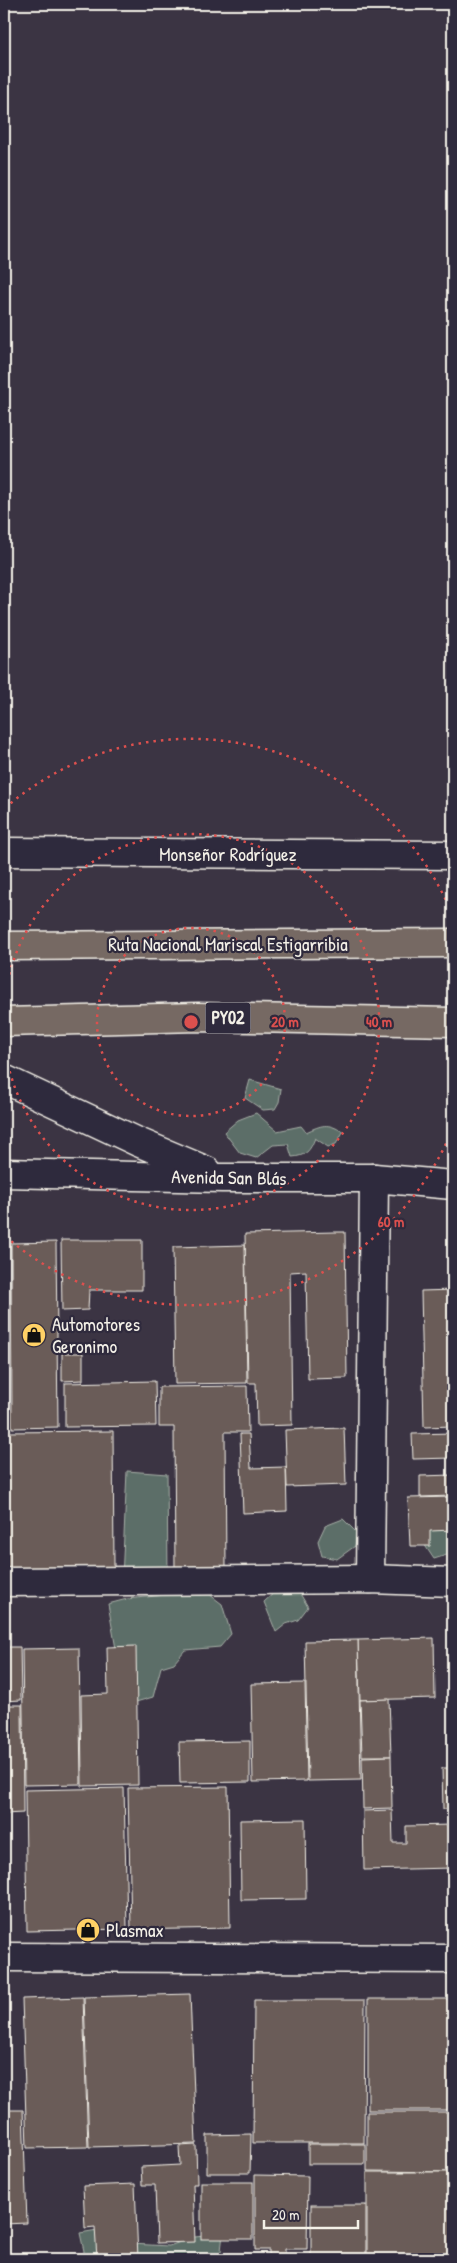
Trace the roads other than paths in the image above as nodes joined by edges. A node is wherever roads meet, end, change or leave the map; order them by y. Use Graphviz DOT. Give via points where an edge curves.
graph roads {
  1 [pos="4,852"];
  2 [pos="453,855"];
  3 [pos="453,943"];
  4 [pos="4,946"];
  5 [pos="4,1022"];
  6 [pos="453,1022"];
  7 [pos="4,1079"];
  8 [pos="4,1173"];
  9 [pos="222,1178"];
  10 [pos="374,1178"];
  11 [pos="453,1185"];
  12 [pos="370,1579"];
  13 [pos="4,1582"];
  14 [pos="453,1582"];
  15 [pos="4,1957"];
  16 [pos="453,1959"];
  1 -- 2 [label="street, Monseñor Rodríguez"];
  3 -- 4 [label="highway, Ruta Nacional Mariscal Estigarribia"];
  5 -- 6 [label="highway, PY02" via="198,1017"];
  7 -- 9 [label="street"];
  8 -- 9 [label="street, Avenida San Blás"];
  9 -- 10 [label="street, Avenida San Blás"];
  10 -- 11 [label="street, Avenida San Blás"];
  10 -- 12 [label="street"];
  12 -- 13 [label="street"];
  12 -- 14 [label="street"];
  15 -- 16 [label="street"];
}
